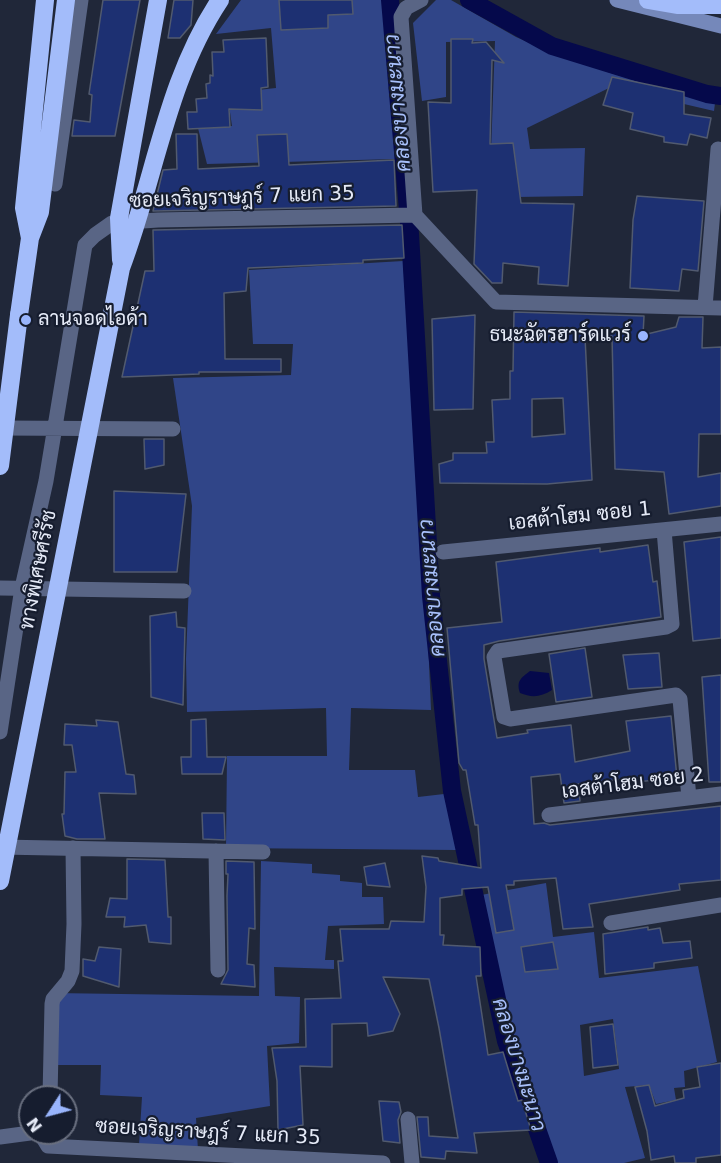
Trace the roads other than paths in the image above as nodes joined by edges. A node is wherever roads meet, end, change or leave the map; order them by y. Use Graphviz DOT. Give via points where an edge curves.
graph roads {
  1 [pos="45,0"];
  2 [pos="66,0"];
  3 [pos="81,0"];
  4 [pos="158,0"];
  5 [pos="220,0"];
  6 [pos="421,0"];
  7 [pos="617,0"];
  8 [pos="648,0"];
  9 [pos="721,5"];
  10 [pos="721,26"];
  11 [pos="718,149"];
  12 [pos="56,184"];
  13 [pos="409,215"];
  14 [pos="30,238"];
  15 [pos="121,268"];
  16 [pos="705,307"];
  17 [pos="721,308"];
  18 [pos="0,428"];
  19 [pos="55,428"];
  20 [pos="173,429"];
  21 [pos="0,466"];
  22 [pos="721,524"];
  23 [pos="664,530"];
  24 [pos="442,552"];
  25 [pos="0,588"];
  26 [pos="22,588"];
  27 [pos="184,591"];
  28 [pos="0,732"];
  29 [pos="721,794"];
  30 [pos="689,798"];
  31 [pos="549,815"];
  32 [pos="0,848"];
  33 [pos="73,848"];
  34 [pos="216,851"];
  35 [pos="263,852"];
  36 [pos="0,881"];
  37 [pos="721,905"];
  38 [pos="611,923"];
  39 [pos="218,970"];
  40 [pos="50,1085"];
  41 [pos="408,1119"];
  42 [pos="18,1135"];
  43 [pos="0,1137"];
  44 [pos="78,1144"];
  45 [pos="197,1159"];
  46 [pos="382,1163"];
  47 [pos="412,1163"];
  1 -- 14 [label="highway" via="24,208"];
  2 -- 14 [label="highway" via="40,212"];
  3 -- 12 [label="street"];
  4 -- 15 [label="highway, bridge" via="119,218"];
  5 -- 15 [label="highway, bridge" via="192,49 179,84"];
  6 -- 13 [label="street" via="406,8 401,17"];
  7 -- 10 [label="main road"];
  8 -- 9 [label="highway" via="677,5"];
  11 -- 16 [label="street"];
  13 -- 16 [label="street" via="496,303"];
  13 -- 19 [label="street, ซอยเจริญราษฎร์ 7 แยก 35" via="112,223 85,245"];
  14 -- 21 [label="highway, bridge"];
  15 -- 36 [label="highway, ทางพิเศษศรีรัช, bridge"];
  16 -- 17 [label="street"];
  18 -- 19 [label="street"];
  19 -- 20 [label="street"];
  19 -- 26 [label="street, ซอยเจริญราษฎร์ 7 แยก 35"];
  22 -- 23 [label="street, เอสต้าโฮม ซอย 1"];
  23 -- 24 [label="street, เอสต้าโฮม ซอย 1"];
  23 -- 30 [label="street" via="672,624 498,651 494,657 504,717 510,719 676,695 680,699"];
  25 -- 26 [label="street"];
  26 -- 27 [label="street"];
  26 -- 28 [label="street, ซอยเจริญราษฎร์ 7 แยก 35"];
  29 -- 30 [label="street, เอสต้าโฮม ซอย 2"];
  30 -- 31 [label="street, เอสต้าโฮม ซอย 2"];
  32 -- 33 [label="street"];
  33 -- 34 [label="street"];
  33 -- 40 [label="street" via="72,970 52,1004"];
  34 -- 35 [label="street"];
  34 -- 39 [label="street"];
  37 -- 38 [label="street"];
  41 -- 47 [label="street"];
  42 -- 43 [label="street"];
  44 -- 45 [label="street, ซอยเจริญราษฎร์ 7 แยก 35"];
  45 -- 46 [label="street, ซอยเจริญราษฎร์ 7 แยก 35"];
}
